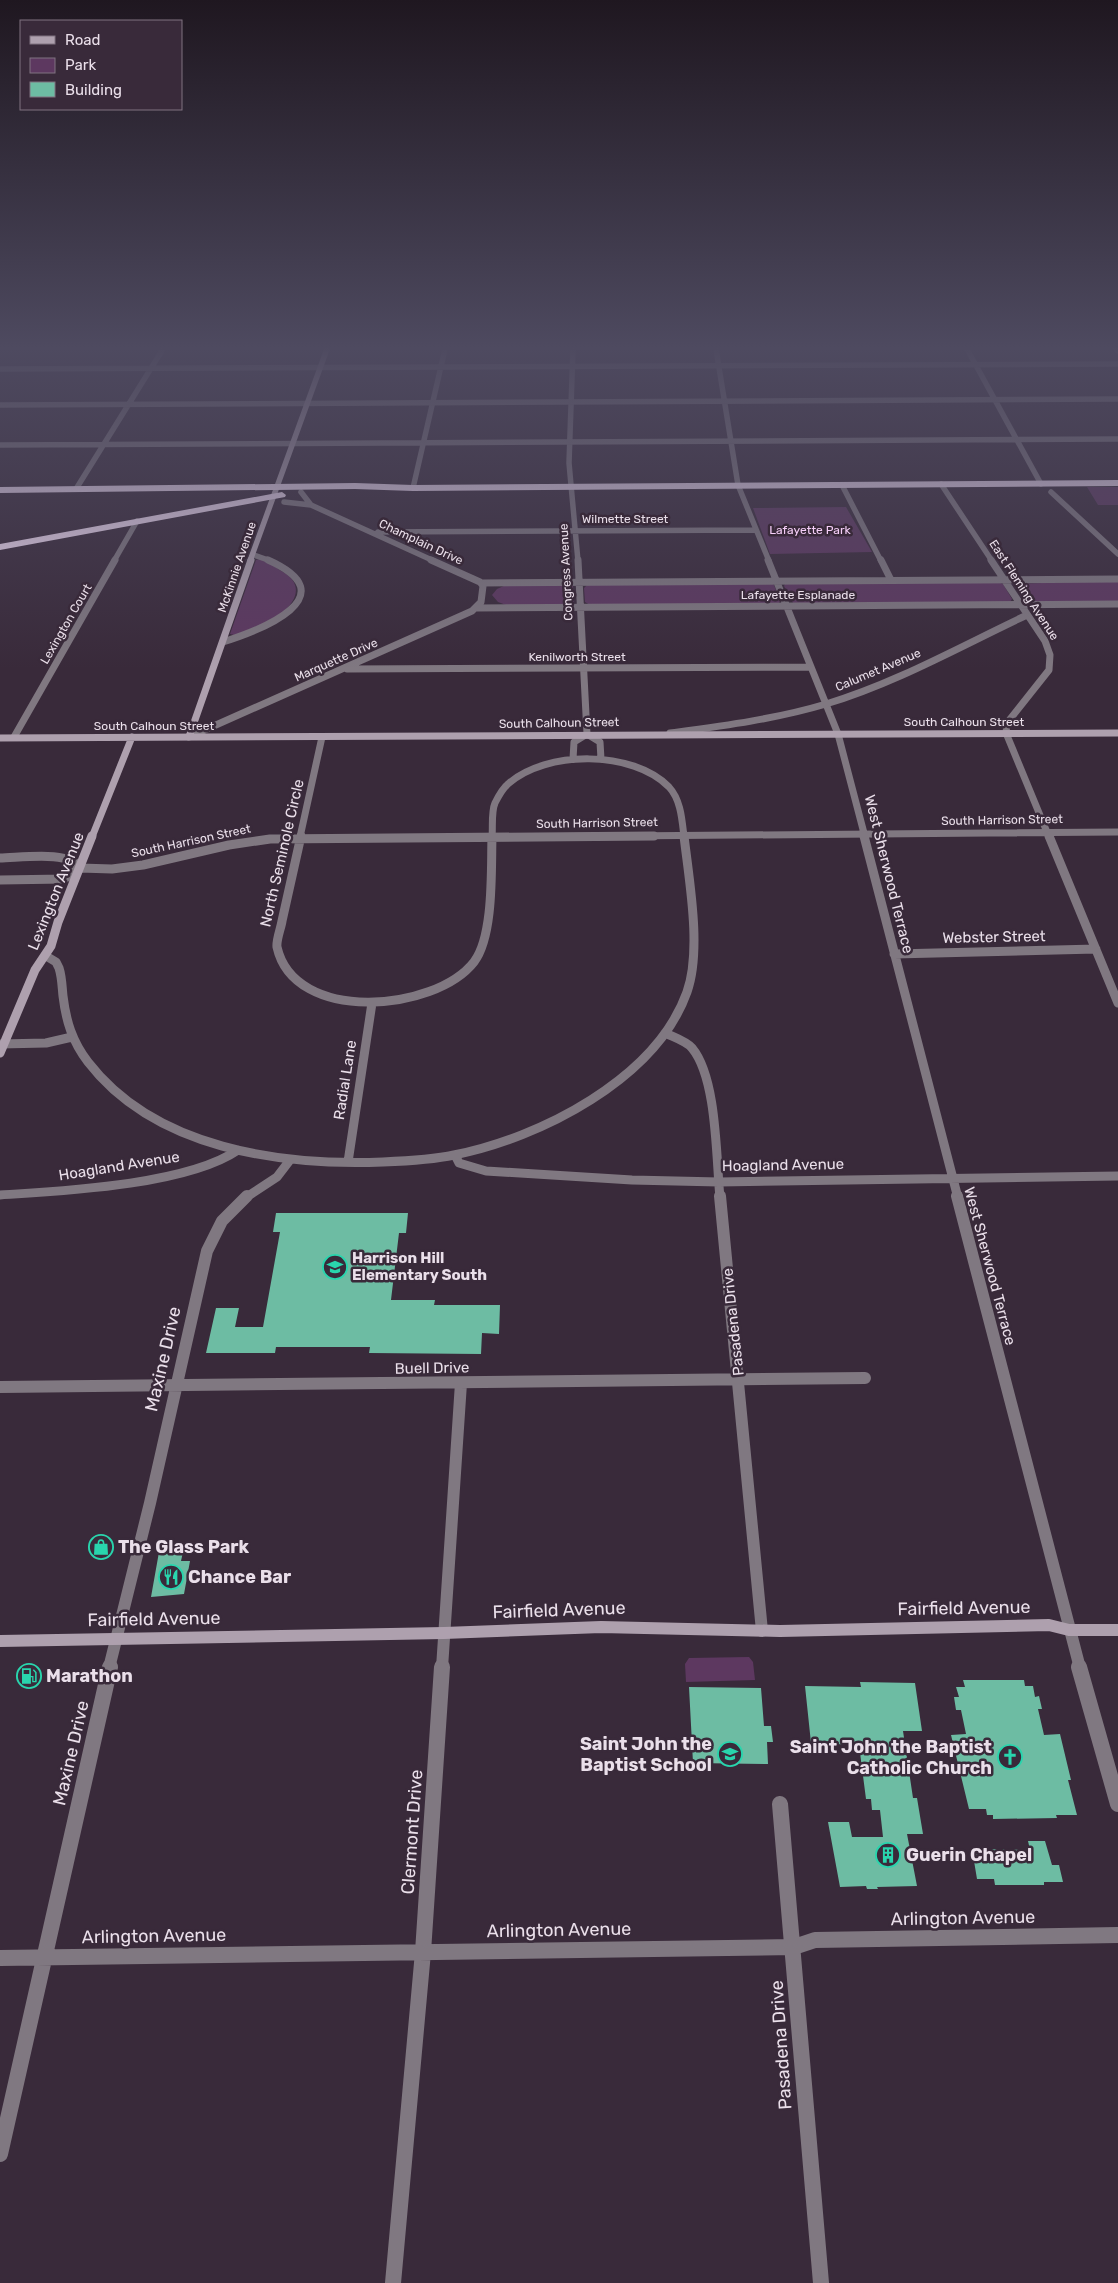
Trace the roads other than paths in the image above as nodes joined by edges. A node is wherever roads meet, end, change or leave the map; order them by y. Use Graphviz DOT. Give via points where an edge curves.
graph roads {
  1 [pos="97,456"];
  2 [pos="287,456"];
  3 [pos="420,456"];
  4 [pos="570,456"];
  5 [pos="733,456"];
  6 [pos="1025,456"];
  7 [pos="941,484"];
  8 [pos="1041,484"];
  9 [pos="1118,484"];
  10 [pos="738,485"];
  11 [pos="842,485"];
  12 [pos="571,487"];
  13 [pos="368,488"];
  14 [pos="413,488"];
  15 [pos="76,489"];
  16 [pos="0,490"];
  17 [pos="274,492"];
  18 [pos="301,492"];
  19 [pos="1051,492"];
  20 [pos="284,502"];
  21 [pos="312,505"];
  22 [pos="137,521"];
  23 [pos="755,530"];
  24 [pos="576,531"];
  25 [pos="374,532"];
  26 [pos="0,547"];
  27 [pos="1118,554"];
  28 [pos="254,555"];
  29 [pos="1118,578"];
  30 [pos="891,580"];
  31 [pos="1004,580"];
  32 [pos="777,581"];
  33 [pos="578,582"];
  34 [pos="481,583"];
  35 [pos="1118,604"];
  36 [pos="1021,605"];
  37 [pos="787,606"];
  38 [pos="580,607"];
  39 [pos="477,608"];
  40 [pos="1027,614"];
  41 [pos="223,642"];
  42 [pos="811,667"];
  43 [pos="583,668"];
  44 [pos="343,669"];
  45 [pos="826,704"];
  46 [pos="732,725"];
  47 [pos="1118,732"];
  48 [pos="1006,733"];
  49 [pos="587,734"];
  50 [pos="669,734"];
  51 [pos="735,734"];
  52 [pos="838,734"];
  53 [pos="14,737"];
  54 [pos="132,737"];
  55 [pos="189,737"];
  56 [pos="322,737"];
  57 [pos="0,738"];
  58 [pos="573,759"];
  59 [pos="601,759"];
  60 [pos="1048,832"];
  61 [pos="1118,832"];
  62 [pos="864,834"];
  63 [pos="684,835"];
  64 [pos="492,837"];
  65 [pos="299,838"];
  66 [pos="0,858"];
  67 [pos="80,868"];
  68 [pos="0,880"];
  69 [pos="1096,950"];
  70 [pos="894,954"];
  71 [pos="46,956"];
  72 [pos="372,1003"];
  73 [pos="1118,1003"];
  74 [pos="665,1033"];
  75 [pos="72,1037"];
  76 [pos="1,1047"];
  77 [pos="238,1150"];
  78 [pos="455,1154"];
  79 [pos="290,1160"];
  80 [pos="348,1162"];
  81 [pos="1118,1176"];
  82 [pos="952,1178"];
  83 [pos="720,1182"];
  84 [pos="0,1195"];
  85 [pos="865,1378"];
  86 [pos="739,1379"];
  87 [pos="461,1383"];
  88 [pos="175,1386"];
  89 [pos="0,1387"];
  90 [pos="1069,1630"];
  91 [pos="1118,1630"];
  92 [pos="762,1631"];
  93 [pos="444,1632"];
  94 [pos="116,1639"];
  95 [pos="0,1641"];
  96 [pos="780,1804"];
  97 [pos="1118,1804"];
  98 [pos="1118,1935"];
  99 [pos="794,1947"];
  100 [pos="423,1952"];
  101 [pos="45,1957"];
  102 [pos="0,1958"];
  103 [pos="0,2154"];
  104 [pos="393,2283"];
  105 [pos="821,2283"];
  1 -- 15 [label="street"];
  2 -- 17 [label="street, McKinnie Avenue"];
  3 -- 14 [label="street"];
  4 -- 12 [label="street, Congress Avenue"];
  5 -- 10 [label="street, West Sherwood Terrace"];
  6 -- 8 [label="street"];
  7 -- 8 [label="highway"];
  7 -- 11 [label="highway"];
  7 -- 31 [label="street, East Fleming Avenue"];
  8 -- 9 [label="highway"];
  10 -- 11 [label="highway"];
  10 -- 12 [label="highway"];
  10 -- 23 [label="street, West Sherwood Terrace"];
  11 -- 30 [label="street"];
  12 -- 14 [label="highway"];
  12 -- 24 [label="street, Congress Avenue"];
  13 -- 14 [label="highway"];
  13 -- 17 [label="highway" via="355,486"];
  13 -- 18 [label="highway"];
  15 -- 16 [label="highway"];
  15 -- 17 [label="highway"];
  17 -- 18 [label="highway"];
  17 -- 22 [label="highway"];
  17 -- 28 [label="street, McKinnie Avenue"];
  18 -- 21 [label="street, Champlain Drive"];
  19 -- 27 [label="street"];
  20 -- 21 [label="street, Champlain Drive"];
  21 -- 25 [label="street, Champlain Drive"];
  22 -- 26 [label="highway"];
  22 -- 53 [label="street, Lexington Court"];
  23 -- 24 [label="street, Wilmette Street"];
  23 -- 32 [label="street, West Sherwood Terrace"];
  24 -- 25 [label="street, Wilmette Street"];
  24 -- 33 [label="street, Congress Avenue"];
  25 -- 34 [label="street, Champlain Drive"];
  28 -- 41 [label="street, McKinnie Avenue"];
  28 -- 41 [label="street" via="280,564 293,574 300,586 299,600 271,625"];
  29 -- 31 [label="street, Lafayette Esplanade"];
  30 -- 31 [label="street, Lafayette Esplanade"];
  30 -- 32 [label="street, Lafayette Esplanade"];
  31 -- 36 [label="street, East Fleming Avenue"];
  32 -- 33 [label="street, Lafayette Esplanade"];
  32 -- 37 [label="street, West Sherwood Terrace"];
  33 -- 34 [label="street, Lafayette Esplanade"];
  33 -- 38 [label="street, Congress Avenue"];
  34 -- 39 [label="street" via="483,595"];
  35 -- 36 [label="street, Lafayette Esplanade"];
  36 -- 37 [label="street, Lafayette Esplanade"];
  36 -- 40 [label="street, East Fleming Avenue"];
  37 -- 38 [label="street, Lafayette Esplanade"];
  37 -- 42 [label="street, West Sherwood Terrace"];
  38 -- 39 [label="street, Lafayette Esplanade"];
  38 -- 43 [label="street, Congress Avenue"];
  39 -- 44 [label="street, Marquette Drive"];
  40 -- 45 [label="street, Calumet Avenue" via="883,682"];
  40 -- 48 [label="street, East Fleming Avenue" via="1045,641 1052,662 1050,670 1008,723"];
  41 -- 55 [label="street, McKinnie Avenue"];
  42 -- 43 [label="street, Kenilworth Street"];
  42 -- 45 [label="street, West Sherwood Terrace"];
  43 -- 44 [label="street, Kenilworth Street"];
  43 -- 49 [label="street, Congress Avenue"];
  44 -- 55 [label="street, Marquette Drive"];
  45 -- 46 [label="street, Calumet Avenue"];
  45 -- 52 [label="street, West Sherwood Terrace"];
  46 -- 50 [label="street, Calumet Avenue"];
  46 -- 51 [label="street"];
  47 -- 48 [label="street, South Calhoun Street"];
  48 -- 52 [label="street, South Calhoun Street"];
  48 -- 60 [label="street"];
  49 -- 50 [label="street, South Calhoun Street"];
  49 -- 56 [label="street, South Calhoun Street"];
  49 -- 58 [label="street" via="574,742"];
  49 -- 59 [label="street" via="600,742"];
  50 -- 51 [label="street, South Calhoun Street"];
  51 -- 52 [label="street, South Calhoun Street"];
  52 -- 62 [label="street, West Sherwood Terrace"];
  53 -- 54 [label="street, South Calhoun Street"];
  53 -- 57 [label="street, South Calhoun Street"];
  54 -- 55 [label="street, South Calhoun Street"];
  54 -- 67 [label="street, Lexington Avenue"];
  55 -- 56 [label="street, South Calhoun Street"];
  56 -- 65 [label="street, North Seminole Circle"];
  58 -- 59 [label="street, North Seminole Circle"];
  58 -- 64 [label="street, North Seminole Circle" via="531,770 507,784 494,805"];
  59 -- 63 [label="street, North Seminole Circle" via="642,770 666,784 680,802"];
  60 -- 61 [label="street, South Harrison Street"];
  60 -- 62 [label="street, South Harrison Street"];
  60 -- 69 [label="street"];
  62 -- 63 [label="street, South Harrison Street"];
  62 -- 70 [label="street, West Sherwood Terrace"];
  63 -- 64 [label="street, South Harrison Street"];
  63 -- 74 [label="street, North Seminole Circle" via="694,954 688,990"];
  64 -- 65 [label="street, South Harrison Street"];
  64 -- 72 [label="street, North Seminole Circle" via="487,933 477,961 454,982 436,991 399,1001"];
  65 -- 67 [label="street, South Harrison Street" via="239,842 141,866"];
  65 -- 72 [label="street, North Seminole Circle" via="277,938 278,953 288,972 310,989 341,1000"];
  66 -- 67 [label="street, South Harrison Street" via="66,857 77,862"];
  67 -- 68 [label="street, South Harrison Street" via="64,879"];
  67 -- 71 [label="street, Lexington Avenue"];
  69 -- 70 [label="street, Webster Street"];
  69 -- 73 [label="street"];
  70 -- 82 [label="street, West Sherwood Terrace"];
  71 -- 75 [label="street, North Seminole Circle" via="58,965 60,971 64,1007"];
  71 -- 76 [label="street, Lexington Avenue" via="35,970"];
  72 -- 80 [label="street, Radial Lane"];
  74 -- 78 [label="street, North Seminole Circle" via="640,1062 576,1108 530,1130"];
  74 -- 83 [label="street, Pasadena Drive" via="691,1046 703,1066 710,1091"];
  75 -- 76 [label="street"];
  75 -- 77 [label="street, North Seminole Circle" via="102,1078 143,1111 178,1129"];
  77 -- 79 [label="street, North Seminole Circle"];
  77 -- 84 [label="street, Hoagland Avenue" via="224,1161 177,1173 108,1185"];
  78 -- 80 [label="street, North Seminole Circle" via="401,1161"];
  78 -- 83 [label="street, Hoagland Avenue" via="459,1162 486,1171"];
  79 -- 80 [label="street, North Seminole Circle"];
  79 -- 88 [label="street, Maxine Drive" via="281,1175 239,1203 215,1232 205,1258"];
  81 -- 82 [label="street, Hoagland Avenue"];
  82 -- 83 [label="street, Hoagland Avenue"];
  82 -- 90 [label="street, West Sherwood Terrace"];
  83 -- 86 [label="street, Pasadena Drive"];
  85 -- 86 [label="street, Buell Drive"];
  86 -- 87 [label="street, Buell Drive"];
  86 -- 92 [label="street, Pasadena Drive"];
  87 -- 88 [label="street, Buell Drive"];
  87 -- 93 [label="street, Clermont Drive"];
  88 -- 89 [label="street, Buell Drive"];
  88 -- 94 [label="street, Maxine Drive"];
  90 -- 91 [label="street, Fairfield Avenue"];
  90 -- 92 [label="street, Fairfield Avenue" via="1049,1625"];
  90 -- 97 [label="street, West Sherwood Terrace"];
  92 -- 93 [label="street, Fairfield Avenue" via="619,1626"];
  93 -- 94 [label="street, Fairfield Avenue"];
  93 -- 100 [label="street, Clermont Drive"];
  94 -- 95 [label="street, Fairfield Avenue"];
  94 -- 101 [label="street, Maxine Drive"];
  96 -- 99 [label="street, Pasadena Drive"];
  98 -- 99 [label="street, Arlington Avenue" via="815,1940"];
  99 -- 100 [label="street, Arlington Avenue"];
  99 -- 105 [label="street, Pasadena Drive"];
  100 -- 101 [label="street, Arlington Avenue"];
  100 -- 104 [label="street, Clermont Drive"];
  101 -- 102 [label="street, Arlington Avenue"];
  101 -- 103 [label="street, Maxine Drive"];
}
